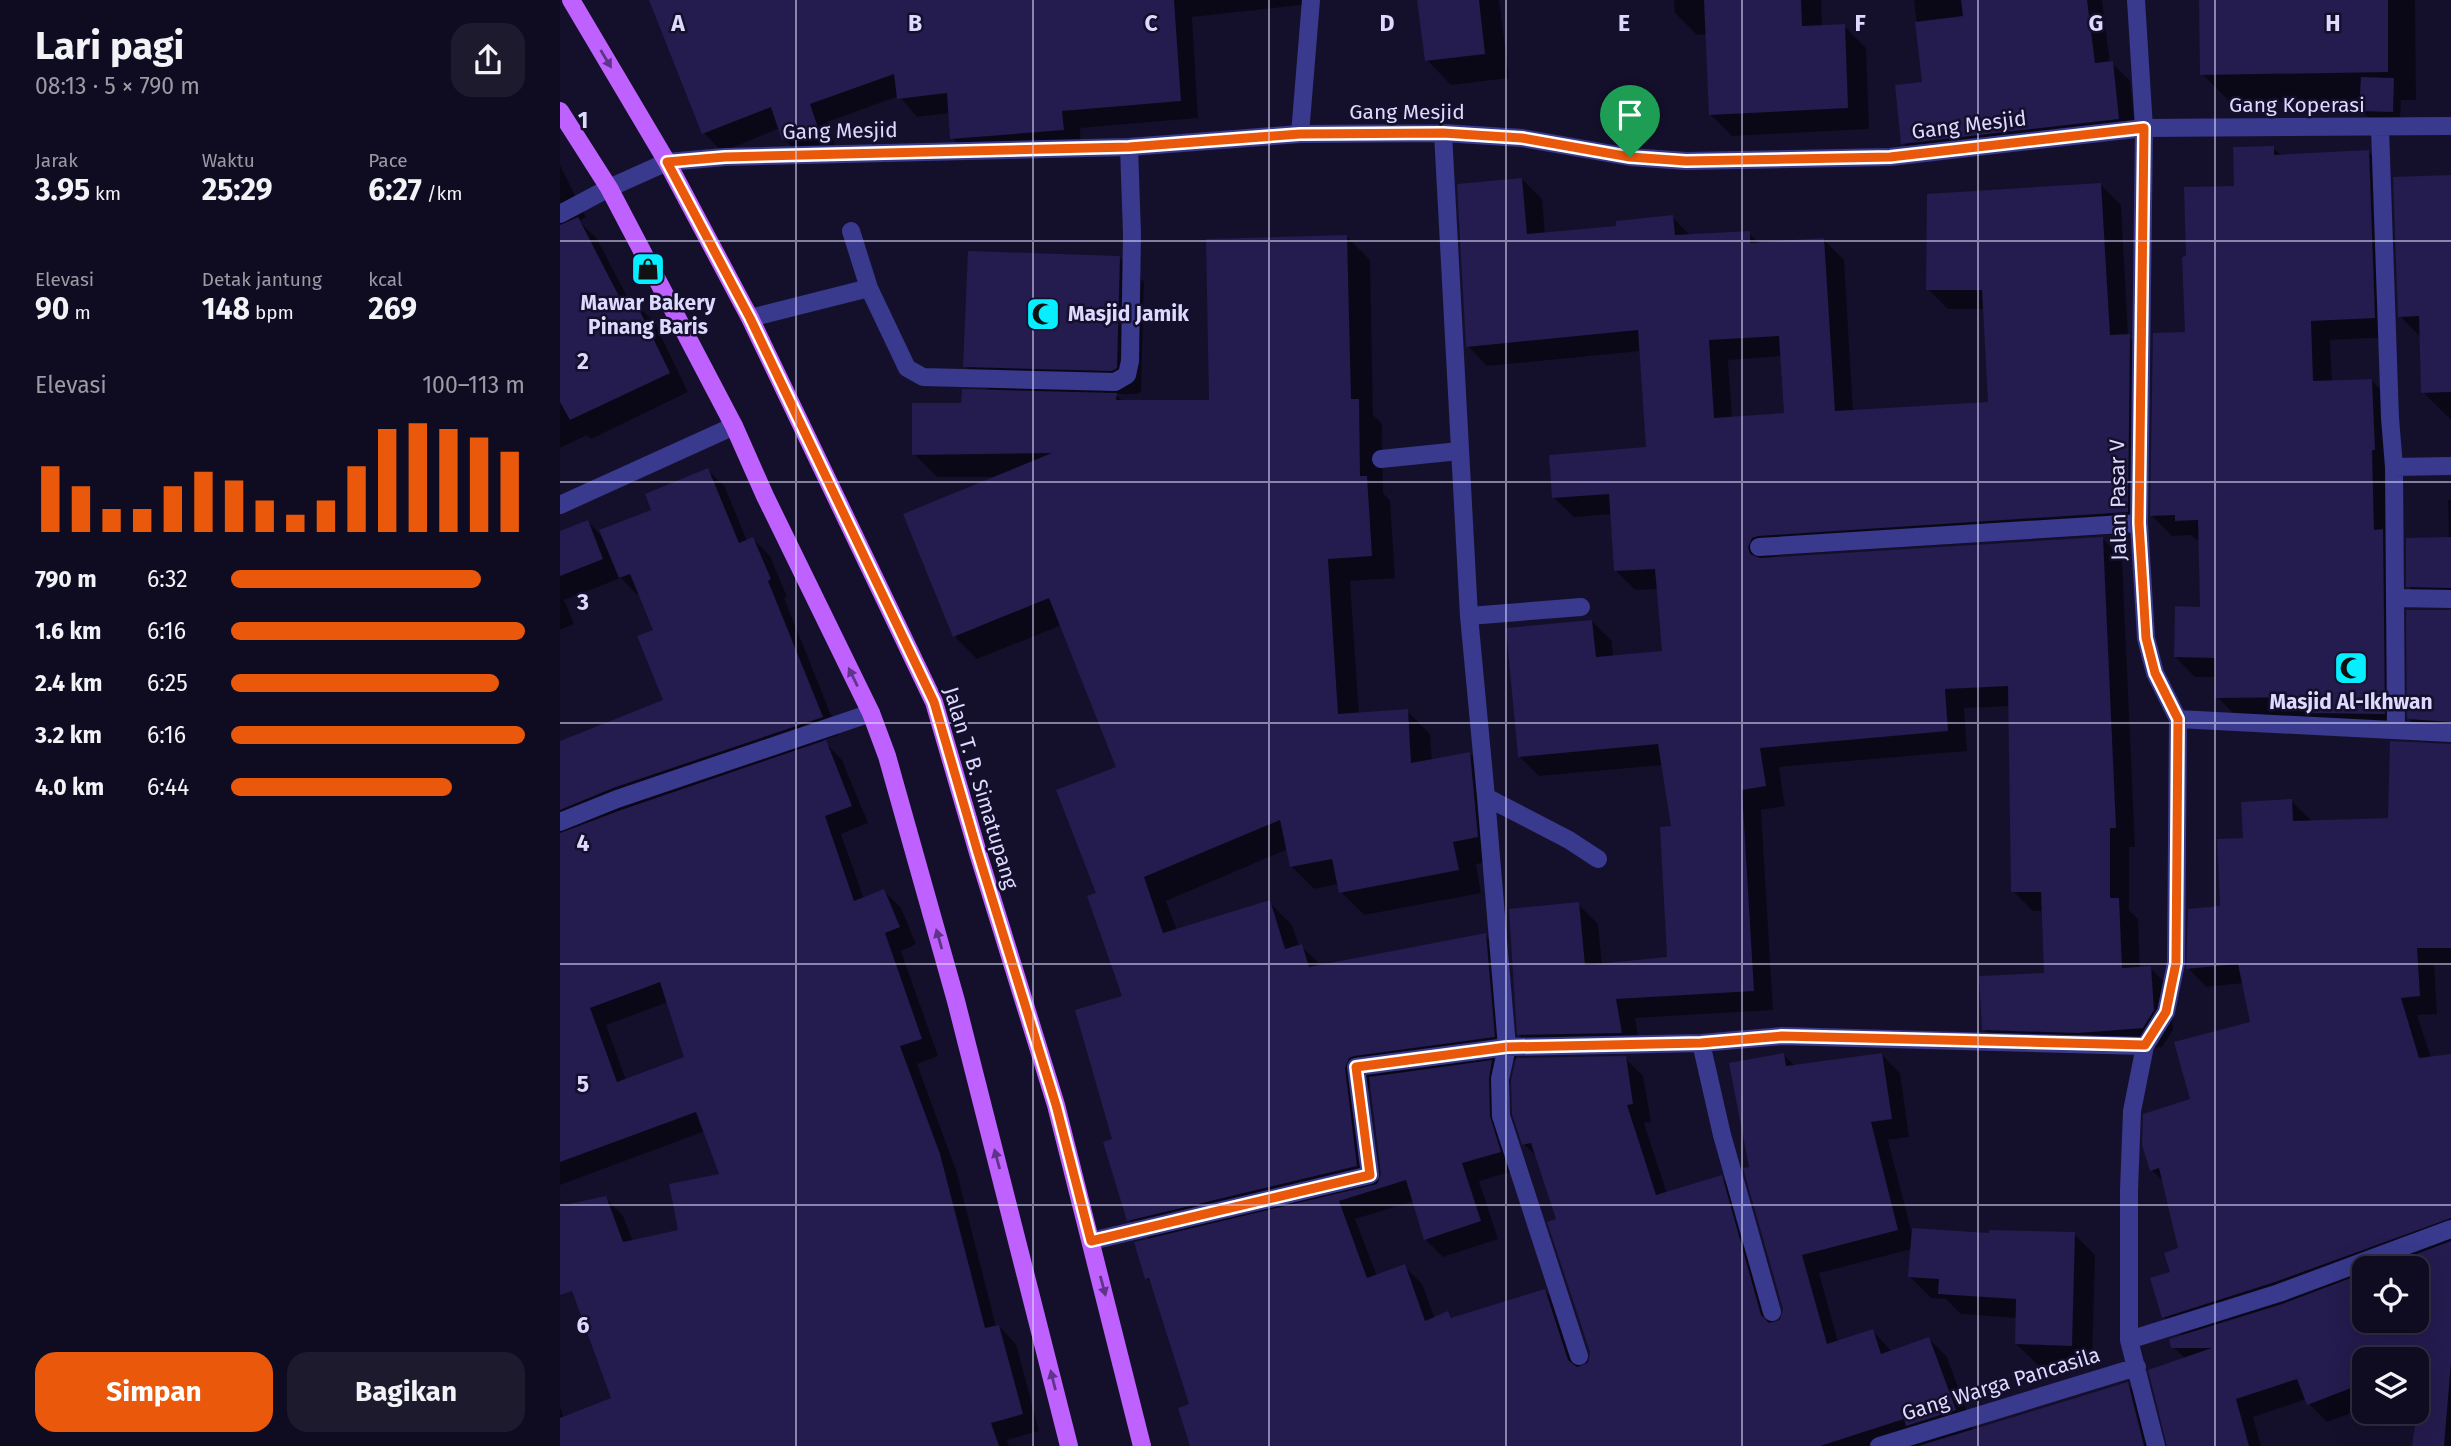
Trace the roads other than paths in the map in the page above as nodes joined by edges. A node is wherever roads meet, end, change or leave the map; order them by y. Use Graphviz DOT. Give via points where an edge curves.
graph roads {
  1 [pos="571,0"];
  2 [pos="1311,0"];
  3 [pos="2136,0"];
  4 [pos="560,111"];
  5 [pos="2451,126"];
  6 [pos="2144,128"];
  7 [pos="2380,128"];
  8 [pos="1443,133"];
  9 [pos="1300,134"];
  10 [pos="1129,147"];
  11 [pos="667,162"];
  12 [pos="609,188"];
  13 [pos="560,214"];
  14 [pos="850,231"];
  15 [pos="869,288"];
  16 [pos="750,318"];
  17 [pos="734,426"];
  18 [pos="1459,451"];
  19 [pos="1381,459"];
  20 [pos="2451,466"];
  21 [pos="2394,467"];
  22 [pos="560,505"];
  23 [pos="2139,523"];
  24 [pos="1759,547"];
  25 [pos="2396,598"];
  26 [pos="2451,599"];
  27 [pos="1581,607"];
  28 [pos="1469,617"];
  29 [pos="871,713"];
  30 [pos="2178,719"];
  31 [pos="2396,729"];
  32 [pos="2451,733"];
  33 [pos="1486,797"];
  34 [pos="560,822"];
  35 [pos="1598,859"];
  36 [pos="1701,1043"];
  37 [pos="2145,1045"];
  38 [pos="1507,1047"];
  39 [pos="2451,1229"];
  40 [pos="1091,1241"];
  41 [pos="1772,1312"];
  42 [pos="2129,1340"];
  43 [pos="1579,1356"];
  44 [pos="2137,1367"];
  45 [pos="1906,1442"];
  46 [pos="1069,1446"];
  47 [pos="1142,1446"];
  48 [pos="1879,1446"];
  49 [pos="2156,1446"];
  1 -- 11 [label="main road, Jalan T. B. Simatupang, one-way"];
  2 -- 9 [label="street"];
  3 -- 6 [label="street, Jalan Pasar V"];
  4 -- 12 [label="main road"];
  5 -- 7 [label="street, Gang Koperasi"];
  6 -- 7 [label="street, Gang Koperasi"];
  6 -- 8 [label="street, Gang Mesjid" via="1890,157 1686,161 1630,157 1522,138"];
  6 -- 23 [label="street, Jalan Pasar V"];
  7 -- 21 [label="street"];
  8 -- 9 [label="street, Gang Mesjid"];
  8 -- 18 [label="street"];
  9 -- 10 [label="street, Gang Mesjid"];
  10 -- 11 [label="street, Gang Mesjid"];
  10 -- 15 [label="street" via="1130,361 1122,379 916,375 906,368"];
  11 -- 12 [label="street, Gang Mesjid"];
  11 -- 16 [label="main road, Jalan T. B. Simatupang"];
  12 -- 13 [label="street, Gang Mesjid"];
  12 -- 17 [label="main road"];
  14 -- 15 [label="street"];
  15 -- 16 [label="street"];
  16 -- 40 [label="main road, Jalan T. B. Simatupang" via="934,702 1056,1105"];
  17 -- 22 [label="street"];
  29 -- 17 [label="main road, one-way"];
  18 -- 19 [label="street"];
  18 -- 28 [label="street"];
  20 -- 21 [label="street"];
  21 -- 25 [label="street"];
  23 -- 24 [label="street"];
  23 -- 30 [label="street, Jalan Pasar V" via="2146,638 2155,673"];
  25 -- 26 [label="street"];
  25 -- 31 [label="street"];
  27 -- 28 [label="street"];
  28 -- 33 [label="street"];
  29 -- 34 [label="street"];
  46 -- 29 [label="main road, one-way" via="956,1001"];
  30 -- 31 [label="street"];
  30 -- 37 [label="street" via="2176,963 2166,1012"];
  31 -- 32 [label="street"];
  33 -- 35 [label="street"];
  33 -- 38 [label="street"];
  36 -- 37 [label="street" via="1782,1036"];
  36 -- 38 [label="street"];
  36 -- 41 [label="street"];
  37 -- 42 [label="street" via="2132,1111"];
  38 -- 40 [label="street" via="1356,1067 1370,1175"];
  38 -- 43 [label="street" via="1500,1079 1501,1116"];
  39 -- 42 [label="street" via="2280,1293"];
  40 -- 47 [label="main road, Jalan T. B. Simatupang, one-way"];
  42 -- 44 [label="street"];
  44 -- 45 [label="street, Gang Warga Pancasila"];
  44 -- 49 [label="street"];
  45 -- 48 [label="street, Gang Warga Pancasila"];
}
